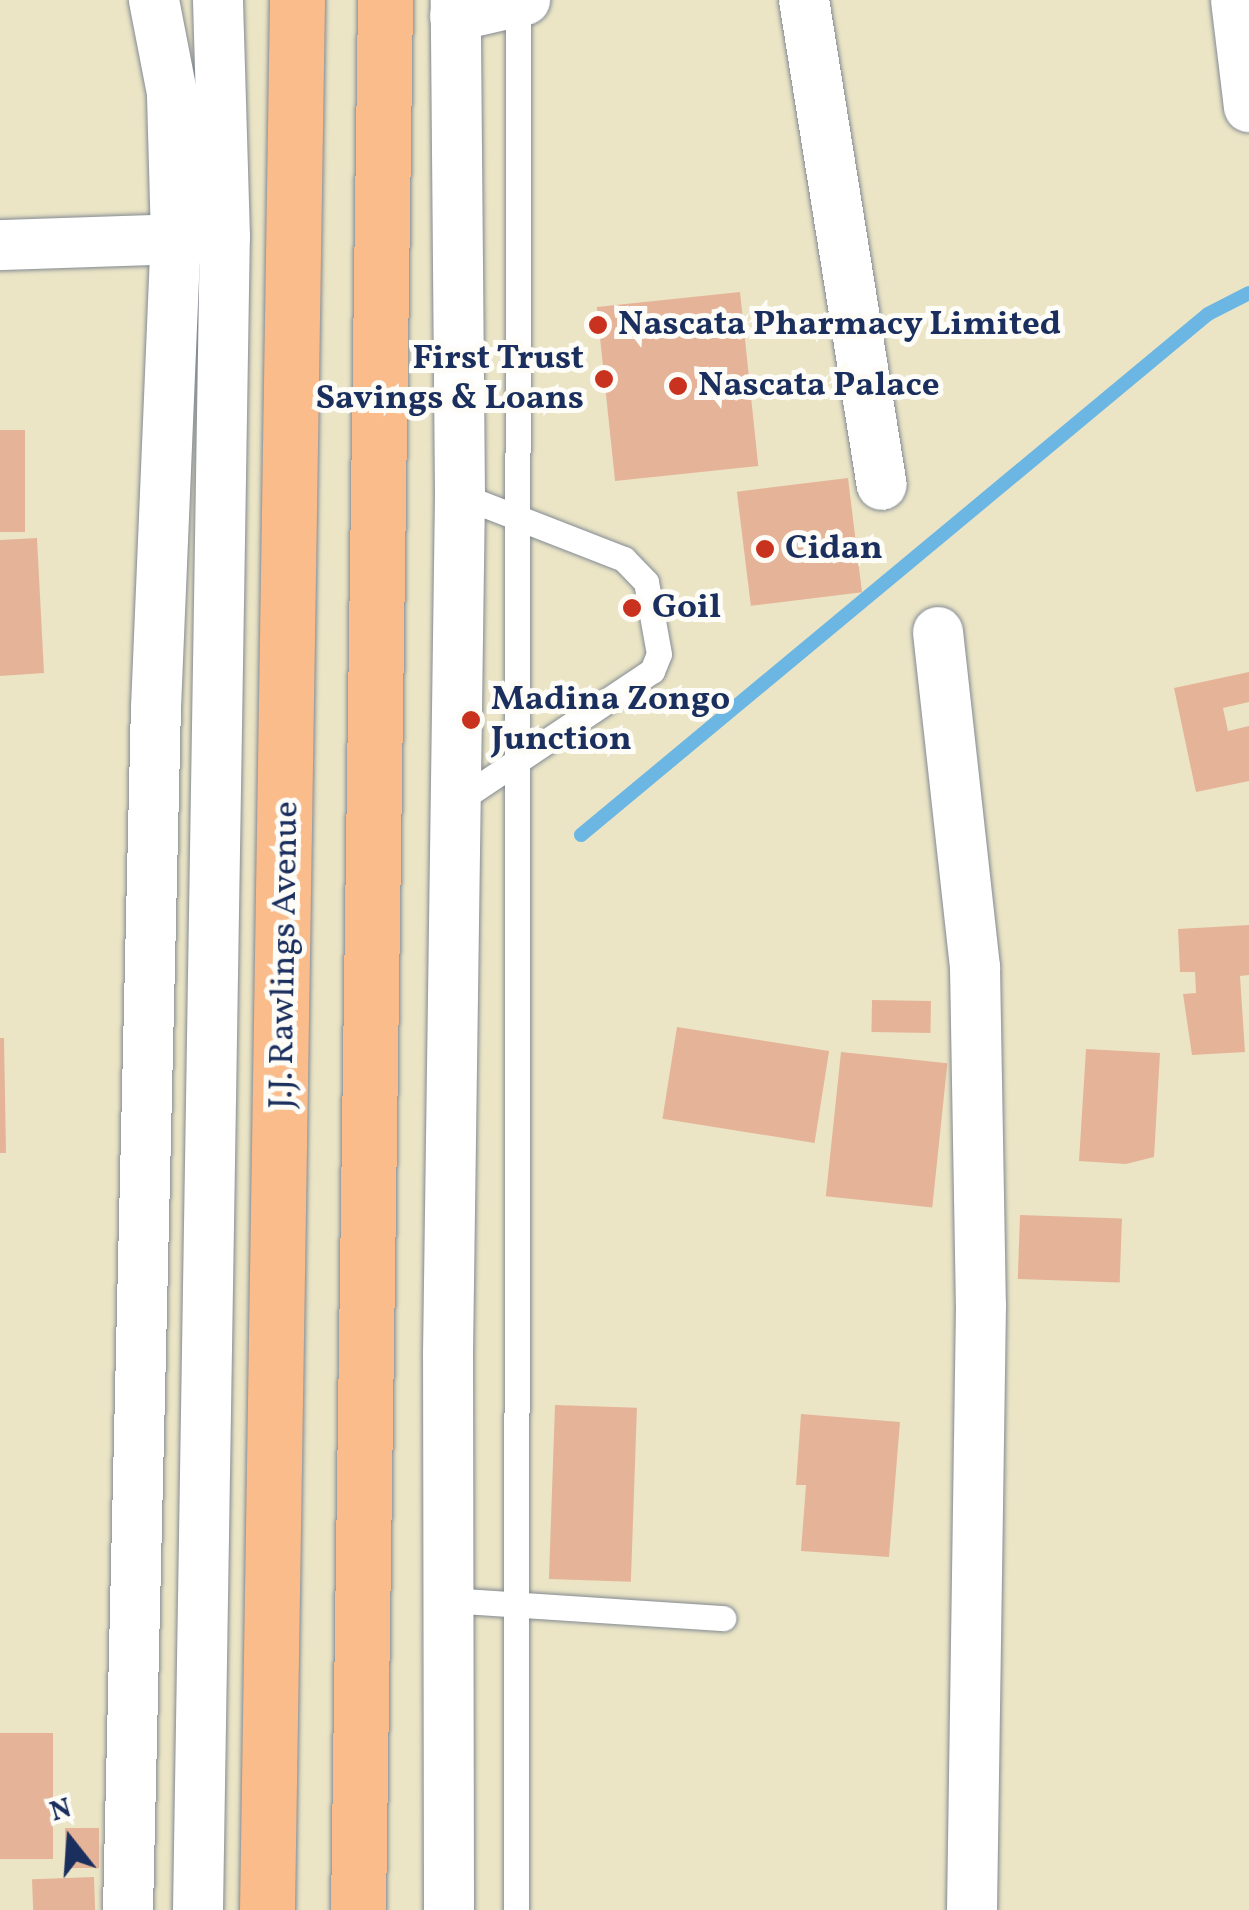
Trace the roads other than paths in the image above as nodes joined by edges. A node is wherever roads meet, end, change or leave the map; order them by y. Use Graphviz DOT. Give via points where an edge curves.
graph roads {
  1 [pos="154,0"];
  2 [pos="218,0"];
  3 [pos="297,0"];
  4 [pos="385,0"];
  5 [pos="804,0"];
  6 [pos="1236,0"];
  7 [pos="522,1"];
  8 [pos="456,8"];
  9 [pos="1249,107"];
  10 [pos="200,238"];
  11 [pos="0,245"];
  12 [pos="882,485"];
  13 [pos="460,495"];
  14 [pos="518,517"];
  15 [pos="938,632"];
  16 [pos="519,760"];
  17 [pos="456,802"];
  18 [pos="449,1600"];
  19 [pos="521,1605"];
  20 [pos="722,1618"];
  21 [pos="128,1910"];
  22 [pos="198,1910"];
  23 [pos="267,1910"];
  24 [pos="358,1910"];
  25 [pos="449,1910"];
  26 [pos="516,1910"];
  27 [pos="972,1910"];
  1 -- 10 [label="street"];
  2 -- 10 [label="street"];
  3 -- 23 [label="highway, J.J. Rawlings Avenue"];
  4 -- 24 [label="highway"];
  5 -- 12 [label="street"];
  6 -- 9 [label="street"];
  7 -- 8 [label="street"];
  7 -- 14 [label="lane"];
  8 -- 13 [label="street"];
  10 -- 11 [label="street"];
  10 -- 21 [label="street" via="156,708"];
  10 -- 22 [label="street"];
  13 -- 14 [label="lane"];
  13 -- 17 [label="street"];
  14 -- 16 [label="lane"];
  14 -- 16 [label="lane" via="635,568 646,582 659,654 652,670"];
  15 -- 27 [label="street" via="976,967 981,1305"];
  16 -- 17 [label="lane"];
  16 -- 19 [label="lane"];
  17 -- 18 [label="street"];
  18 -- 19 [label="lane"];
  18 -- 25 [label="street"];
  19 -- 20 [label="lane"];
  19 -- 26 [label="lane"];
}
